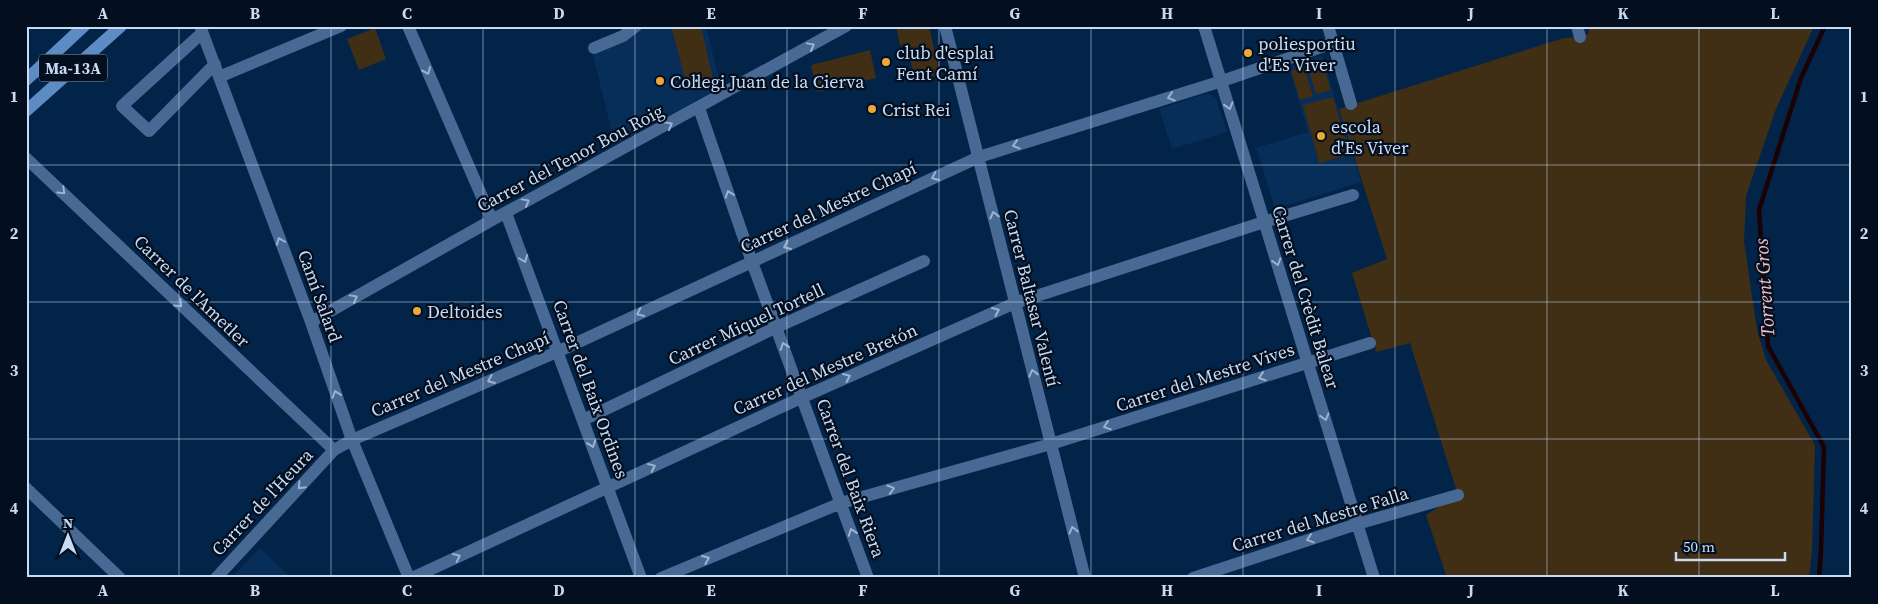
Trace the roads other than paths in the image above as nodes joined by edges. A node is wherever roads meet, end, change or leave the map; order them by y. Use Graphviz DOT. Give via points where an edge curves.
graph roads {
  1 [pos="84,26"];
  2 [pos="121,26"];
  3 [pos="341,26"];
  4 [pos="408,26"];
  5 [pos="636,26"];
  6 [pos="846,26"];
  7 [pos="945,26"];
  8 [pos="1204,26"];
  9 [pos="1328,26"];
  10 [pos="201,29"];
  11 [pos="1333,43"];
  12 [pos="594,48"];
  13 [pos="217,70"];
  14 [pos="26,80"];
  15 [pos="1222,81"];
  16 [pos="1351,104"];
  17 [pos="699,108"];
  18 [pos="26,111"];
  19 [pos="979,156"];
  20 [pos="26,158"];
  21 [pos="1353,195"];
  22 [pos="506,213"];
  23 [pos="492,220"];
  24 [pos="1264,222"];
  25 [pos="924,261"];
  26 [pos="752,262"];
  27 [pos="1016,303"];
  28 [pos="311,322"];
  29 [pos="778,327"];
  30 [pos="1370,343"];
  31 [pos="559,351"];
  32 [pos="1308,362"];
  33 [pos="803,397"];
  34 [pos="584,420"];
  35 [pos="352,440"];
  36 [pos="1051,444"];
  37 [pos="334,450"];
  38 [pos="608,487"];
  39 [pos="26,488"];
  40 [pos="1458,495"];
  41 [pos="841,503"];
  42 [pos="1357,524"];
  43 [pos="120,578"];
  44 [pos="216,578"];
  45 [pos="411,578"];
  46 [pos="641,578"];
  47 [pos="661,578"];
  48 [pos="868,578"];
  49 [pos="1085,578"];
  50 [pos="1193,578"];
  51 [pos="1374,578"];
  1 -- 14 [label="main road, Ma-13A"];
  2 -- 18 [label="main road, Ma-13A"];
  3 -- 13 [label="street"];
  4 -- 23 [label="street, one-way"];
  5 -- 12 [label="street" via="623,36"];
  17 -- 6 [label="street, Carrer del Tenor Bou Roig, one-way"];
  7 -- 19 [label="street, Carrer Baltasar Valentí"];
  8 -- 15 [label="street, Carrer del Crèdit Balear"];
  9 -- 11 [label="street"];
  10 -- 13 [label="street, Camí Salard"];
  10 -- 13 [label="street" via="122,106 149,131"];
  11 -- 15 [label="street, Carrer del Mestre Chapí"];
  11 -- 16 [label="street"];
  28 -- 13 [label="street, Camí Salard, one-way"];
  15 -- 19 [label="street, Carrer del Mestre Chapí, one-way"];
  15 -- 24 [label="street, Carrer del Crèdit Balear, one-way"];
  22 -- 17 [label="street, Carrer del Tenor Bou Roig, one-way"];
  26 -- 17 [label="street, Carrer del Baix Riera, one-way"];
  19 -- 26 [label="street, Carrer del Mestre Chapí, one-way"];
  27 -- 19 [label="street, Carrer Baltasar Valentí, one-way"];
  20 -- 37 [label="street, Carrer de l'Ametler, one-way"];
  21 -- 24 [label="street, Carrer del Mestre Bretón"];
  22 -- 23 [label="street, Carrer del Tenor Bou Roig"];
  22 -- 31 [label="street, Carrer del Baix Ordines, one-way"];
  28 -- 23 [label="street, Carrer del Tenor Bou Roig, one-way"];
  24 -- 27 [label="street, Carrer del Mestre Bretón"];
  24 -- 32 [label="street, Carrer del Crèdit Balear, one-way"];
  25 -- 29 [label="street, Carrer Miquel Tortell"];
  26 -- 29 [label="street, Carrer del Baix Riera"];
  26 -- 31 [label="street, Carrer del Mestre Chapí, one-way"];
  33 -- 27 [label="street, Carrer del Mestre Bretón, one-way"];
  36 -- 27 [label="street, Carrer Baltasar Valentí, one-way"];
  35 -- 28 [label="street, Camí Salard, one-way"];
  33 -- 29 [label="street, Carrer del Baix Riera, one-way"];
  29 -- 34 [label="street, Carrer Miquel Tortell"];
  30 -- 32 [label="street, Carrer del Mestre Vives"];
  31 -- 34 [label="street, Carrer del Baix Ordines"];
  31 -- 35 [label="street, Carrer del Mestre Chapí, one-way"];
  32 -- 36 [label="street, Carrer del Mestre Vives, one-way"];
  32 -- 42 [label="street, Carrer del Crèdit Balear, one-way"];
  38 -- 33 [label="street, Carrer del Mestre Bretón, one-way"];
  33 -- 41 [label="street, Carrer del Baix Riera"];
  34 -- 38 [label="street, Carrer del Baix Ordines, one-way"];
  35 -- 37 [label="street, Carrer del Mestre Chapí"];
  35 -- 45 [label="street, Camí Salard"];
  41 -- 36 [label="street, Carrer del Mestre Vives, one-way"];
  49 -- 36 [label="street, Carrer Baltasar Valentí, one-way"];
  37 -- 44 [label="street, Carrer de l'Heura, one-way"];
  45 -- 38 [label="street, Carrer del Mestre Bretón, one-way"];
  38 -- 46 [label="street, Carrer del Baix Ordines"];
  39 -- 43 [label="street"];
  40 -- 42 [label="street, Carrer del Mestre Falla"];
  47 -- 41 [label="street, Carrer del Mestre Vives, one-way"];
  48 -- 41 [label="street, Carrer del Baix Riera, one-way"];
  42 -- 50 [label="street, Carrer del Mestre Falla, one-way"];
  42 -- 51 [label="street, Carrer del Crèdit Balear"];
}
